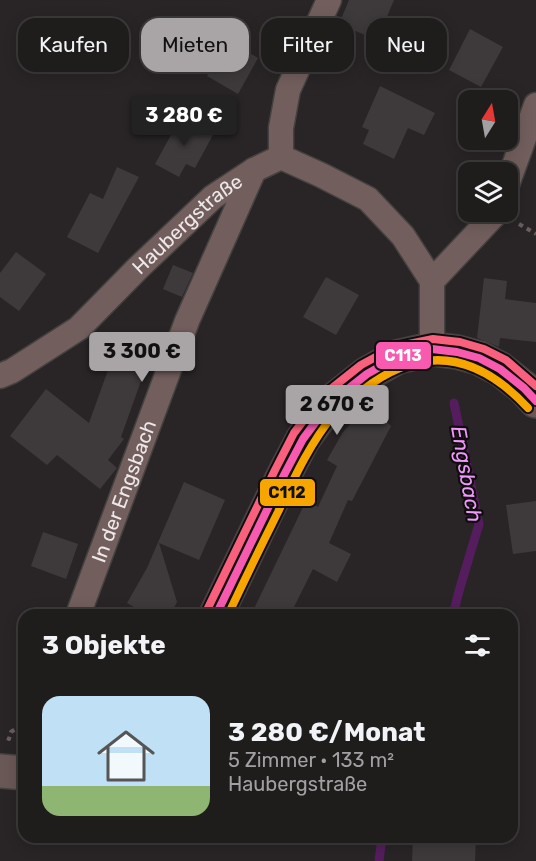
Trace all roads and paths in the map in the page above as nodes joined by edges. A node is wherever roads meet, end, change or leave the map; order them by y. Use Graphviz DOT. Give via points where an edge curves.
graph roads {
  1 [pos="329,0"];
  2 [pos="536,105"];
  3 [pos="281,157"];
  4 [pos="515,162"];
  5 [pos="254,170"];
  6 [pos="488,222"];
  7 [pos="432,281"];
  8 [pos="432,350"];
  9 [pos="0,376"];
  10 [pos="536,401"];
  11 [pos="80,609"];
  12 [pos="219,609"];
  13 [pos="18,727"];
  14 [pos="3,738"];
  15 [pos="0,771"];
  16 [pos="18,772"];
  1 -- 3 [label="street" via="288,90 281,128"];
  2 -- 4 [label="street"];
  3 -- 5 [label="street, Haubergstraße"];
  3 -- 7 [label="street" via="368,199 402,236"];
  5 -- 9 [label="street, Haubergstraße" via="213,197 79,328"];
  5 -- 11 [label="street, In der Engsbach" via="187,321"];
  6 -- 7 [label="street"];
  7 -- 8 [label="street"];
  8 -- 10 [label="main road" via="479,358 500,369"];
  8 -- 12 [label="main road" via="397,357 367,374 330,404 303,439"];
  13 -- 14 [label="path" via="9,739"];
  15 -- 16 [label="main road"];
}
